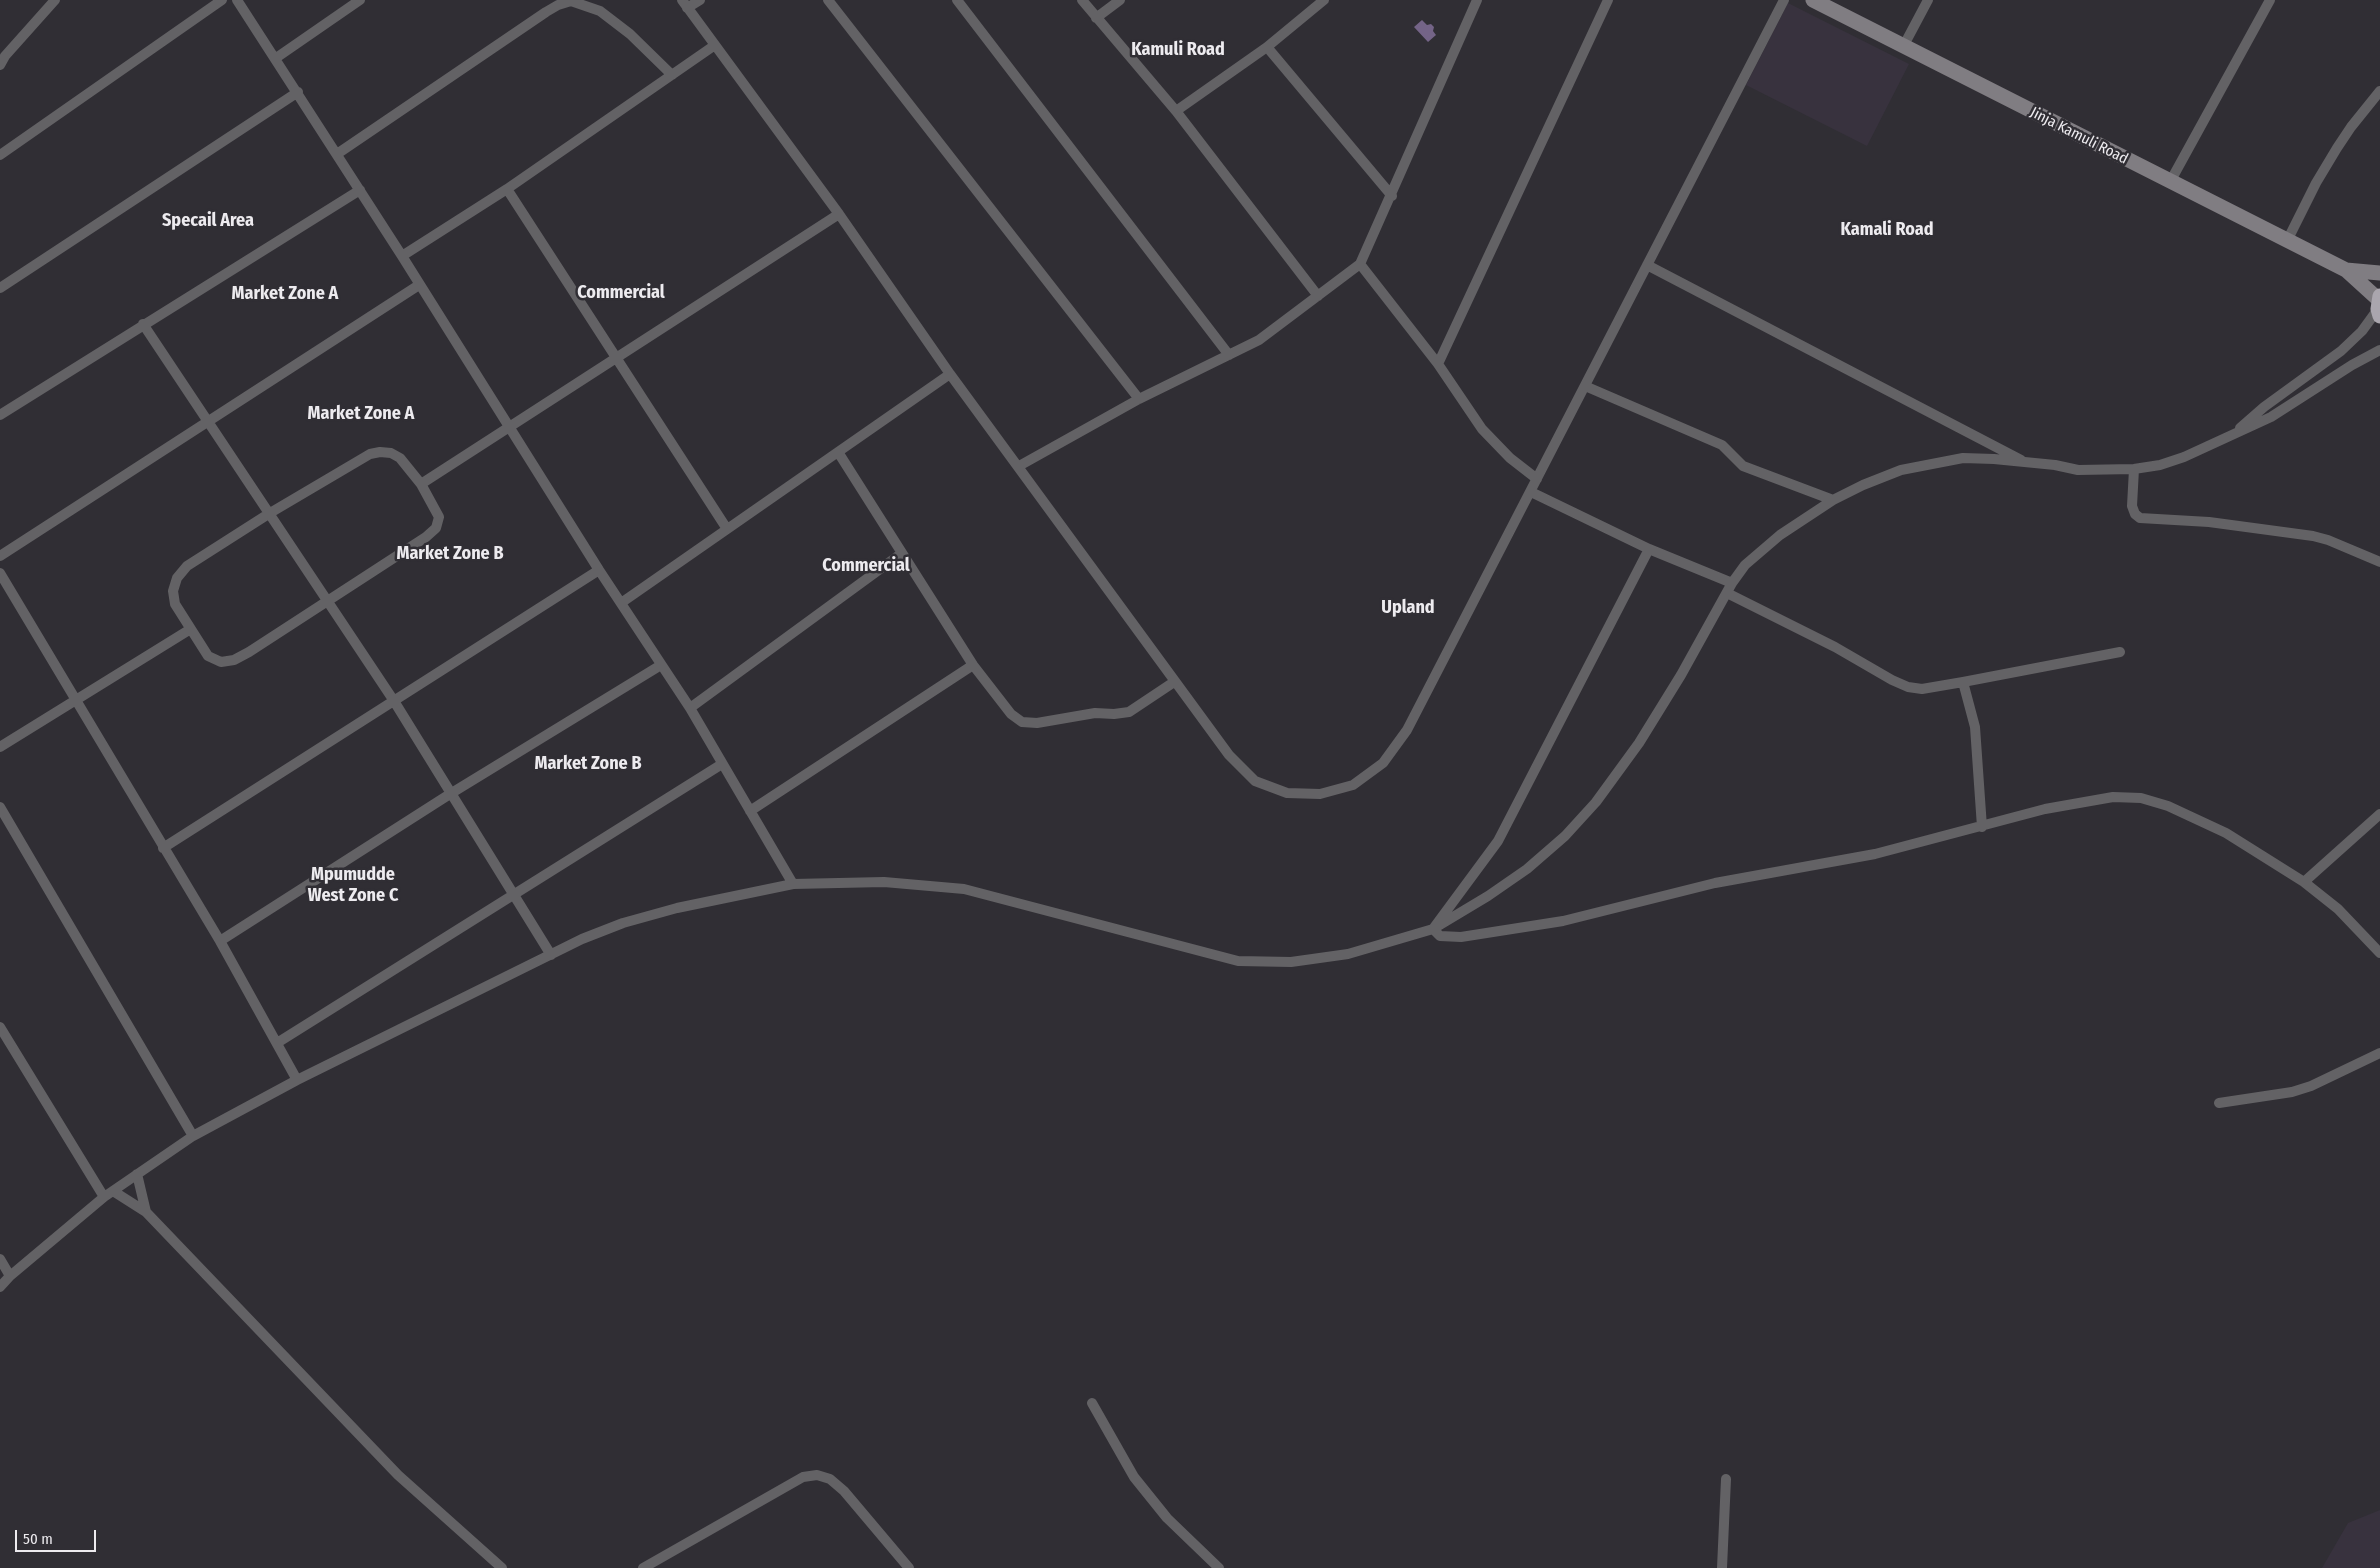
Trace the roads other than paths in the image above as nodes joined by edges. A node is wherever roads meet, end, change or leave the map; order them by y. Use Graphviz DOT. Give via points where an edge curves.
graph roads {
  1 [pos="55,0"];
  2 [pos="222,0"];
  3 [pos="237,0"];
  4 [pos="360,0"];
  5 [pos="700,0"];
  6 [pos="828,0"];
  7 [pos="957,0"];
  8 [pos="1082,0"];
  9 [pos="1120,0"];
  10 [pos="1324,0"];
  11 [pos="1477,0"];
  12 [pos="1608,0"];
  13 [pos="1784,0"];
  14 [pos="1813,0"];
  15 [pos="1928,0"];
  16 [pos="2270,0"];
  17 [pos="684,4"];
  18 [pos="1096,18"];
  19 [pos="715,45"];
  20 [pos="1267,47"];
  21 [pos="1903,47"];
  22 [pos="276,58"];
  23 [pos="0,64"];
  24 [pos="672,74"];
  25 [pos="2380,91"];
  26 [pos="298,92"];
  27 [pos="1176,111"];
  28 [pos="337,154"];
  29 [pos="0,155"];
  30 [pos="2170,182"];
  31 [pos="507,189"];
  32 [pos="360,190"];
  33 [pos="1392,196"];
  34 [pos="839,214"];
  35 [pos="2287,241"];
  36 [pos="402,256"];
  37 [pos="1360,264"];
  38 [pos="1647,265"];
  39 [pos="2346,270"];
  40 [pos="2380,273"];
  41 [pos="420,285"];
  42 [pos="0,288"];
  43 [pos="1318,296"];
  44 [pos="2379,305"];
  45 [pos="143,324"];
  46 [pos="2380,350"];
  47 [pos="1229,355"];
  48 [pos="616,358"];
  49 [pos="1438,364"];
  50 [pos="950,374"];
  51 [pos="1585,386"];
  52 [pos="1139,399"];
  53 [pos="0,414"];
  54 [pos="209,421"];
  55 [pos="510,429"];
  56 [pos="2232,435"];
  57 [pos="838,452"];
  58 [pos="2026,462"];
  59 [pos="1019,466"];
  60 [pos="2134,470"];
  61 [pos="1537,479"];
  62 [pos="421,484"];
  63 [pos="1531,492"];
  64 [pos="1833,500"];
  65 [pos="270,513"];
  66 [pos="727,529"];
  67 [pos="1650,549"];
  68 [pos="902,553"];
  69 [pos="0,556"];
  70 [pos="2380,562"];
  71 [pos="599,570"];
  72 [pos="0,573"];
  73 [pos="1732,583"];
  74 [pos="1727,593"];
  75 [pos="328,600"];
  76 [pos="621,603"];
  77 [pos="190,630"];
  78 [pos="2120,652"];
  79 [pos="661,665"];
  80 [pos="973,665"];
  81 [pos="1174,682"];
  82 [pos="1963,682"];
  83 [pos="76,699"];
  84 [pos="394,702"];
  85 [pos="690,708"];
  86 [pos="0,747"];
  87 [pos="722,764"];
  88 [pos="450,794"];
  89 [pos="0,807"];
  90 [pos="750,811"];
  91 [pos="2380,814"];
  92 [pos="1982,827"];
  93 [pos="163,848"];
  94 [pos="2304,882"];
  95 [pos="793,884"];
  96 [pos="512,895"];
  97 [pos="1433,928"];
  98 [pos="220,941"];
  99 [pos="2380,953"];
  100 [pos="551,955"];
  101 [pos="0,1027"];
  102 [pos="277,1043"];
  103 [pos="2380,1054"];
  104 [pos="296,1080"];
  105 [pos="2219,1103"];
  106 [pos="193,1136"];
  107 [pos="137,1174"];
  108 [pos="108,1194"];
  109 [pos="146,1212"];
  110 [pos="0,1259"];
  111 [pos="10,1276"];
  112 [pos="0,1287"];
  113 [pos="1092,1403"];
  114 [pos="1726,1479"];
  115 [pos="502,1568"];
  116 [pos="643,1568"];
  117 [pos="909,1568"];
  118 [pos="1219,1568"];
  119 [pos="1722,1568"];
  1 -- 23 [label="street"];
  2 -- 29 [label="street"];
  3 -- 22 [label="street"];
  4 -- 22 [label="street"];
  5 -- 17 [label="street"];
  6 -- 52 [label="street"];
  7 -- 47 [label="street"];
  8 -- 18 [label="street"];
  9 -- 18 [label="street"];
  10 -- 20 [label="street"];
  11 -- 33 [label="street"];
  12 -- 49 [label="street"];
  13 -- 38 [label="street"];
  14 -- 21 [label="main road, Jinja Kamuli Road"];
  15 -- 21 [label="street"];
  16 -- 30 [label="street"];
  17 -- 19 [label="street"];
  18 -- 27 [label="street"];
  19 -- 24 [label="street"];
  19 -- 34 [label="street"];
  20 -- 27 [label="street"];
  20 -- 33 [label="street"];
  21 -- 30 [label="main road, Jinja Kamuli Road"];
  22 -- 26 [label="street"];
  24 -- 28 [label="street" via="600,11 571,1 558,4"];
  24 -- 31 [label="street"];
  25 -- 35 [label="street" via="2337,148"];
  26 -- 28 [label="street"];
  26 -- 42 [label="street"];
  27 -- 43 [label="street"];
  28 -- 32 [label="street"];
  30 -- 35 [label="main road, Jinja Kamuli Road"];
  31 -- 36 [label="street"];
  31 -- 48 [label="street"];
  32 -- 36 [label="street"];
  32 -- 45 [label="street"];
  33 -- 37 [label="street"];
  34 -- 48 [label="street"];
  34 -- 50 [label="street"];
  35 -- 39 [label="main road, Jinja Kamuli Road"];
  36 -- 41 [label="street"];
  37 -- 43 [label="street"];
  37 -- 49 [label="street"];
  38 -- 51 [label="street"];
  38 -- 58 [label="street"];
  39 -- 40 [label="main road, Jinja Kamuli Road"];
  39 -- 44 [label="main road, Jinja Kamuli Road"];
  41 -- 54 [label="street"];
  41 -- 55 [label="street"];
  43 -- 47 [label="street" via="1259,340"];
  44 -- 56 [label="street" via="2362,331 2341,351 2264,407"];
  45 -- 53 [label="street"];
  45 -- 54 [label="street"];
  46 -- 56 [label="street" via="2271,417"];
  47 -- 52 [label="street"];
  48 -- 55 [label="street"];
  48 -- 66 [label="street"];
  49 -- 61 [label="street" via="1495,445"];
  50 -- 57 [label="street"];
  50 -- 59 [label="street"];
  51 -- 61 [label="street"];
  51 -- 64 [label="street" via="1722,445 1743,466"];
  52 -- 59 [label="street"];
  54 -- 65 [label="street"];
  54 -- 69 [label="street"];
  55 -- 62 [label="street"];
  55 -- 71 [label="street"];
  56 -- 60 [label="street" via="2184,457"];
  57 -- 66 [label="street"];
  57 -- 68 [label="street"];
  58 -- 60 [label="street" via="2078,470"];
  58 -- 64 [label="street" via="1963,458 1932,463 1901,470"];
  59 -- 81 [label="street"];
  60 -- 70 [label="street" via="2132,506 2140,518 2209,522 2313,536"];
  61 -- 63 [label="street"];
  62 -- 65 [label="street" via="400,458 380,452 370,454"];
  62 -- 75 [label="street" via="439,518 436,528 426,538"];
  63 -- 67 [label="street"];
  63 -- 81 [label="street" via="1407,730 1383,763 1354,785 1320,794 1287,793 1255,780 1229,755"];
  64 -- 73 [label="street" via="1760,551"];
  65 -- 75 [label="street"];
  65 -- 77 [label="street" via="187,566 177,578 174,604"];
  66 -- 76 [label="street"];
  67 -- 73 [label="street"];
  67 -- 97 [label="street" via="1498,841"];
  68 -- 80 [label="street"];
  68 -- 85 [label="street"];
  71 -- 76 [label="street"];
  71 -- 84 [label="street"];
  72 -- 83 [label="street"];
  73 -- 74 [label="street"];
  74 -- 82 [label="street" via="1908,687 1922,689"];
  74 -- 97 [label="street" via="1658,714 1596,802 1565,836 1527,869"];
  75 -- 77 [label="street" via="234,660 221,662 208,656"];
  75 -- 84 [label="street"];
  76 -- 79 [label="street"];
  77 -- 83 [label="street"];
  78 -- 82 [label="street"];
  79 -- 85 [label="street"];
  79 -- 88 [label="street"];
  80 -- 81 [label="street" via="1010,714 1022,722 1129,712"];
  80 -- 90 [label="street"];
  82 -- 92 [label="street" via="1975,727"];
  83 -- 86 [label="street"];
  83 -- 93 [label="street"];
  84 -- 88 [label="street"];
  84 -- 93 [label="street"];
  85 -- 87 [label="street"];
  87 -- 90 [label="street"];
  87 -- 96 [label="street"];
  88 -- 96 [label="street"];
  88 -- 98 [label="street"];
  89 -- 106 [label="street"];
  90 -- 95 [label="street"];
  91 -- 94 [label="street"];
  92 -- 94 [label="street" via="2082,801 2141,798 2168,806 2226,833"];
  92 -- 97 [label="street" via="1875,854 1715,883 1563,920 1450,938 1440,936"];
  93 -- 98 [label="street"];
  94 -- 99 [label="street" via="2338,909"];
  95 -- 97 [label="street" via="884,882 964,889 1238,961 1291,962 1348,954"];
  95 -- 100 [label="street" via="677,908 623,923"];
  96 -- 100 [label="street"];
  96 -- 102 [label="street"];
  98 -- 102 [label="street"];
  100 -- 104 [label="street"];
  101 -- 108 [label="street"];
  102 -- 104 [label="street"];
  103 -- 105 [label="street" via="2292,1092"];
  104 -- 106 [label="street"];
  106 -- 107 [label="street"];
  107 -- 108 [label="street"];
  107 -- 109 [label="street"];
  108 -- 109 [label="street"];
  108 -- 111 [label="street"];
  109 -- 115 [label="street" via="398,1475"];
  110 -- 111 [label="street"];
  111 -- 112 [label="street"];
  113 -- 118 [label="street" via="1134,1477 1168,1518"];
  114 -- 119 [label="street"];
  116 -- 117 [label="street" via="802,1477 817,1475 830,1479 844,1491"];
}
